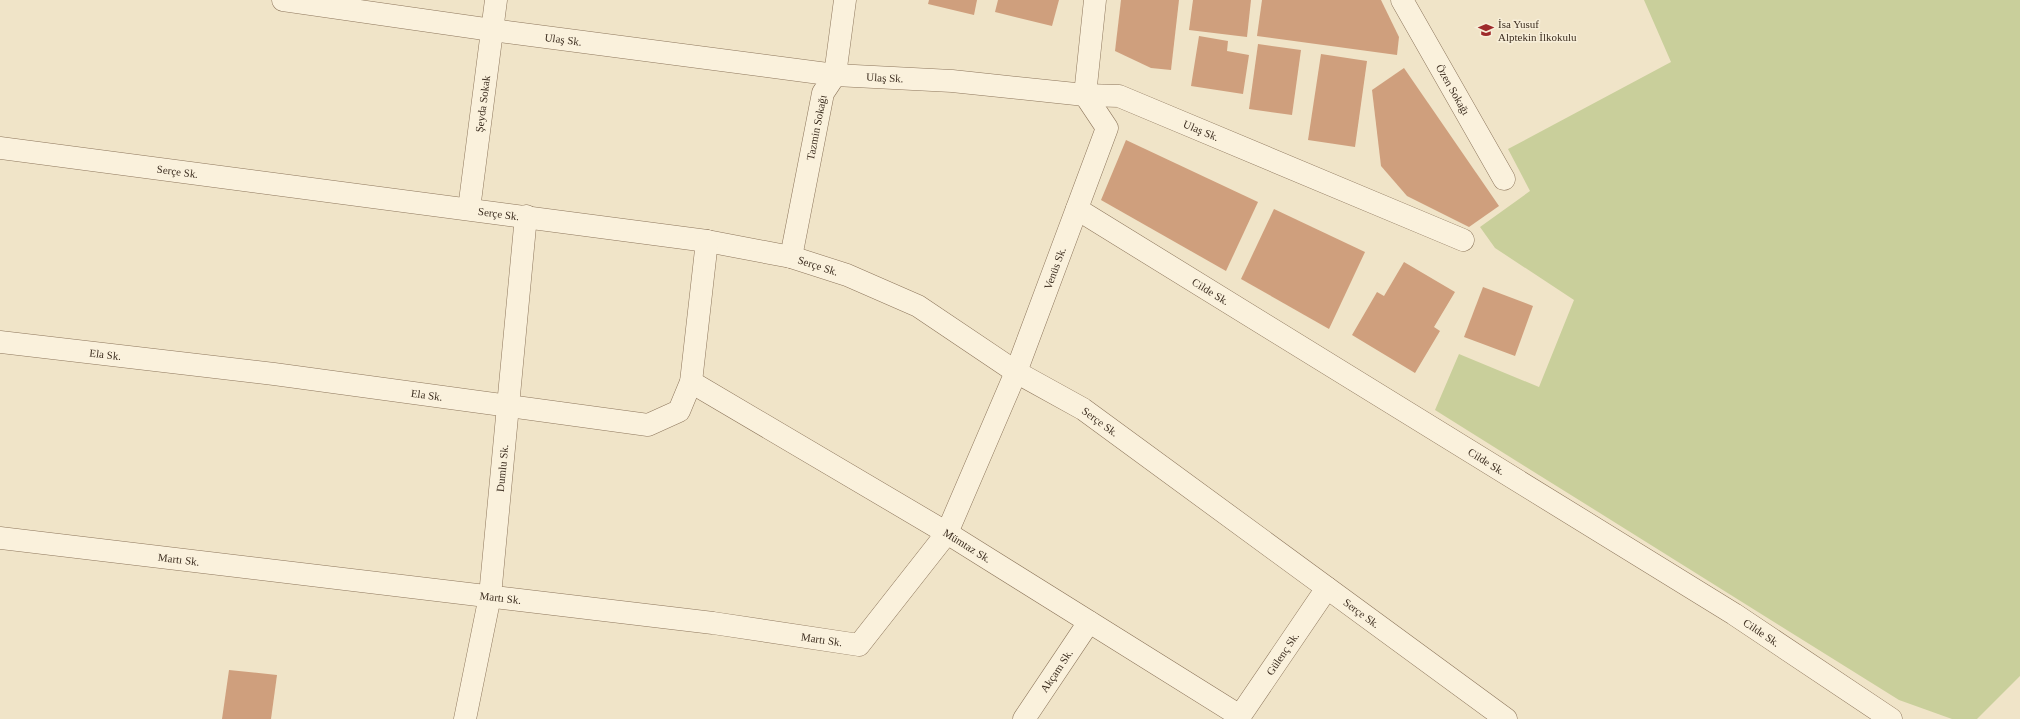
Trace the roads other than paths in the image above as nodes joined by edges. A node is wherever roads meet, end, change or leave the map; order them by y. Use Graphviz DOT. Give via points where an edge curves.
graph roads {
  1 [pos="283,0"];
  2 [pos="496,0"];
  3 [pos="844,0"];
  4 [pos="1095,0"];
  5 [pos="1402,0"];
  6 [pos="492,30"];
  7 [pos="835,75"];
  8 [pos="1085,95"];
  9 [pos="0,148"];
  10 [pos="1504,179"];
  11 [pos="469,208"];
  12 [pos="1077,209"];
  13 [pos="526,216"];
  14 [pos="1463,240"];
  15 [pos="708,241"];
  16 [pos="791,257"];
  17 [pos="0,342"];
  18 [pos="1016,372"];
  19 [pos="691,382"];
  20 [pos="508,406"];
  21 [pos="947,533"];
  22 [pos="0,538"];
  23 [pos="1327,588"];
  24 [pos="490,596"];
  25 [pos="1089,622"];
  26 [pos="1239,718"];
  27 [pos="465,719"];
  28 [pos="1024,719"];
  29 [pos="1506,719"];
  30 [pos="1891,719"];
  1 -- 6 [label="street, Ulaş Sk."];
  2 -- 6 [label="street, Şeyda Sokak"];
  3 -- 7 [label="street, Tazmin Sokağı"];
  4 -- 8 [label="street"];
  5 -- 10 [label="street, Özen Sokağı"];
  6 -- 7 [label="street, Ulaş Sk."];
  6 -- 11 [label="street, Şeyda Sokak"];
  7 -- 8 [label="street, Ulaş Sk." via="952,81"];
  7 -- 16 [label="street, Tazmin Sokağı" via="823,93"];
  8 -- 12 [label="street, Venüs Sk." via="1107,128"];
  8 -- 14 [label="street, Ulaş Sk." via="1119,96"];
  9 -- 11 [label="street, Serçe Sk."];
  11 -- 13 [label="street, Serçe Sk."];
  12 -- 18 [label="street, Venüs Sk."];
  12 -- 30 [label="street, Cilde Sk." via="1728,610"];
  13 -- 15 [label="street, Serçe Sk."];
  13 -- 20 [label="street, Dumlu Sk."];
  15 -- 16 [label="street, Serçe Sk."];
  15 -- 19 [label="street, Ela Sk."];
  16 -- 18 [label="street, Serçe Sk." via="846,275 918,306"];
  17 -- 20 [label="street, Ela Sk." via="274,374"];
  18 -- 21 [label="street, Venüs Sk."];
  18 -- 23 [label="street, Serçe Sk." via="1084,409"];
  19 -- 20 [label="street, Ela Sk." via="679,411 648,425"];
  19 -- 21 [label="street, Mümtaz Sk."];
  20 -- 24 [label="street, Dumlu Sk."];
  21 -- 24 [label="street, Martı Sk." via="859,645 713,623"];
  21 -- 25 [label="street, Mümtaz Sk."];
  22 -- 24 [label="street, Martı Sk."];
  23 -- 26 [label="street, Gülenç Sk."];
  23 -- 29 [label="street, Serçe Sk."];
  24 -- 27 [label="street, Dumlu Sk."];
  25 -- 26 [label="street, Mümtaz Sk."];
  25 -- 28 [label="street, Akçam Sk."];
}
